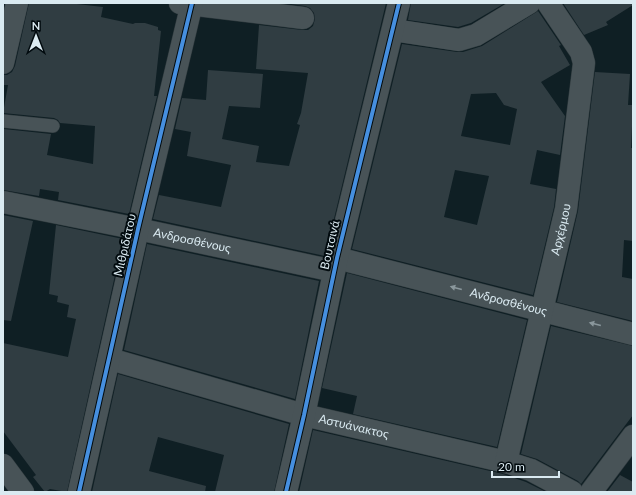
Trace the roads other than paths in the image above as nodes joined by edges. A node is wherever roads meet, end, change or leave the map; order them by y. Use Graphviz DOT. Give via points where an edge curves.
graph roads {
  1 [pos="17,3"];
  2 [pos="188,3"];
  3 [pos="399,3"];
  4 [pos="529,3"];
  5 [pos="548,3"];
  6 [pos="303,18"];
  7 [pos="393,30"];
  8 [pos="3,63"];
  9 [pos="3,121"];
  10 [pos="53,126"];
  11 [pos="3,202"];
  12 [pos="138,229"];
  13 [pos="336,264"];
  14 [pos="542,311"];
  15 [pos="633,334"];
  16 [pos="110,359"];
  17 [pos="304,415"];
  18 [pos="633,436"];
  19 [pos="506,462"];
  20 [pos="3,465"];
  21 [pos="23,492"];
  22 [pos="79,492"];
  23 [pos="286,492"];
  24 [pos="572,492"];
  25 [pos="591,492"];
  1 -- 8 [label="street"];
  2 -- 6 [label="street"];
  2 -- 12 [label="street, Μιθριδάτου"];
  3 -- 7 [label="street, Βουτσινά"];
  4 -- 7 [label="street" via="476,34 458,40"];
  5 -- 14 [label="street, Αρχέρμου" via="581,52 584,63 566,209"];
  7 -- 13 [label="street, Βουτσινά"];
  9 -- 10 [label="lane"];
  11 -- 12 [label="street, Ανδροσθένους"];
  12 -- 13 [label="street, Ανδροσθένους"];
  12 -- 16 [label="street, Μιθριδάτου"];
  14 -- 13 [label="street, Ανδροσθένους, one-way"];
  13 -- 17 [label="street, Βουτσινά"];
  15 -- 14 [label="street, Ανδροσθένους, one-way"];
  14 -- 19 [label="street, Αρχέρμου"];
  16 -- 17 [label="street, Αστυάνακτος"];
  16 -- 22 [label="street, Μιθριδάτου"];
  17 -- 19 [label="street, Αστυάνακτος"];
  17 -- 23 [label="street, Βουτσινά"];
  18 -- 25 [label="street"];
  19 -- 24 [label="street, Αστυάνακτος" via="531,470"];
  20 -- 21 [label="street"];
}
